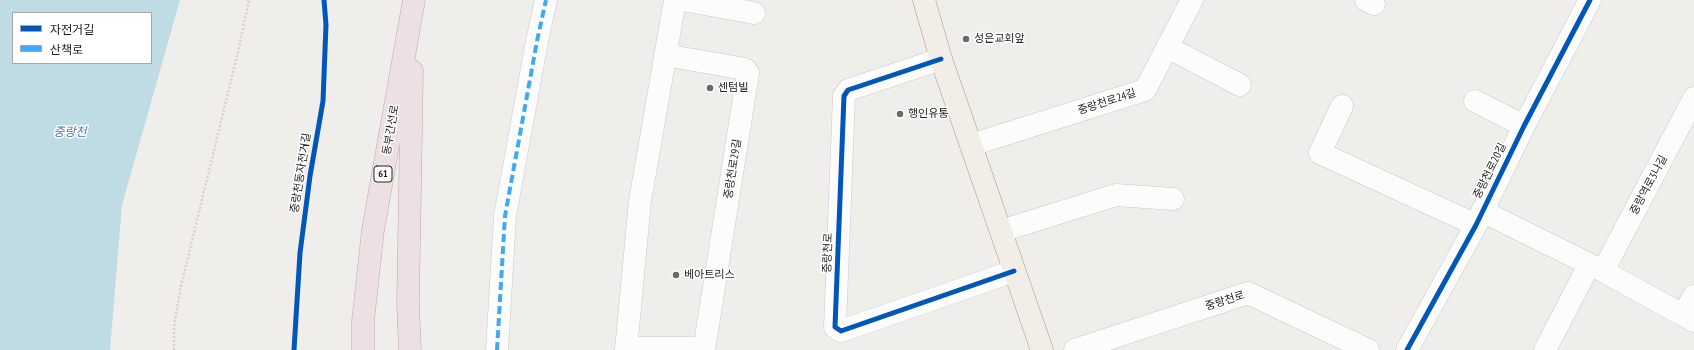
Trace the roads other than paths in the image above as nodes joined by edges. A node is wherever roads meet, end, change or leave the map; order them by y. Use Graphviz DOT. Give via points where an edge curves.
graph roads {
  1 [pos="546,0"];
  2 [pos="675,0"];
  3 [pos="683,0"];
  4 [pos="924,0"];
  5 [pos="1192,0"];
  6 [pos="1590,0"];
  7 [pos="414,2"];
  8 [pos="754,13"];
  9 [pos="1167,47"];
  10 [pos="665,55"];
  11 [pos="941,59"];
  12 [pos="1240,85"];
  13 [pos="1694,98"];
  14 [pos="1475,101"];
  15 [pos="1342,106"];
  16 [pos="1524,126"];
  17 [pos="971,145"];
  18 [pos="1173,199"];
  19 [pos="1479,218"];
  20 [pos="1001,231"];
  21 [pos="1596,268"];
  22 [pos="1014,271"];
  23 [pos="1694,296"];
  24 [pos="1689,318"];
  25 [pos="626,349"];
  26 [pos="704,349"];
  27 [pos="363,350"];
  28 [pos="410,350"];
  29 [pos="497,350"];
  30 [pos="1042,350"];
  31 [pos="1075,350"];
  32 [pos="1368,350"];
  33 [pos="1407,350"];
  34 [pos="1545,350"];
  1 -- 29 [label="street" via="505,216"];
  2 -- 10 [label="street"];
  3 -- 8 [label="street"];
  4 -- 11 [label="main road"];
  5 -- 9 [label="street, 중랑천로24길"];
  6 -- 16 [label="street, 중랑천로20길"];
  7 -- 27 [label="highway, 동부간선로 / 61" via="373,230 363,321"];
  7 -- 28 [label="highway" via="408,304"];
  9 -- 12 [label="street"];
  9 -- 17 [label="street, 중랑천로24길" via="1145,90"];
  10 -- 25 [label="street" via="640,201"];
  10 -- 26 [label="street, 중랑천로29길" via="745,69 748,73"];
  11 -- 17 [label="main road"];
  11 -- 22 [label="street, 중랑천로" via="848,90 844,96 835,327 841,330"];
  13 -- 21 [label="street, 중랑역로3나길"];
  14 -- 16 [label="street"];
  15 -- 19 [label="street" via="1320,153"];
  16 -- 19 [label="street, 중랑천로20길"];
  17 -- 20 [label="main road"];
  18 -- 20 [label="street" via="1116,195"];
  19 -- 21 [label="street"];
  19 -- 33 [label="street, 중랑천로20길"];
  20 -- 22 [label="main road"];
  21 -- 24 [label="street"];
  21 -- 34 [label="street, 중랑역로3나길"];
  22 -- 30 [label="main road"];
  23 -- 24 [label="street"];
  25 -- 26 [label="street"];
  31 -- 32 [label="street, 중랑천로" via="1248,293"];
}
